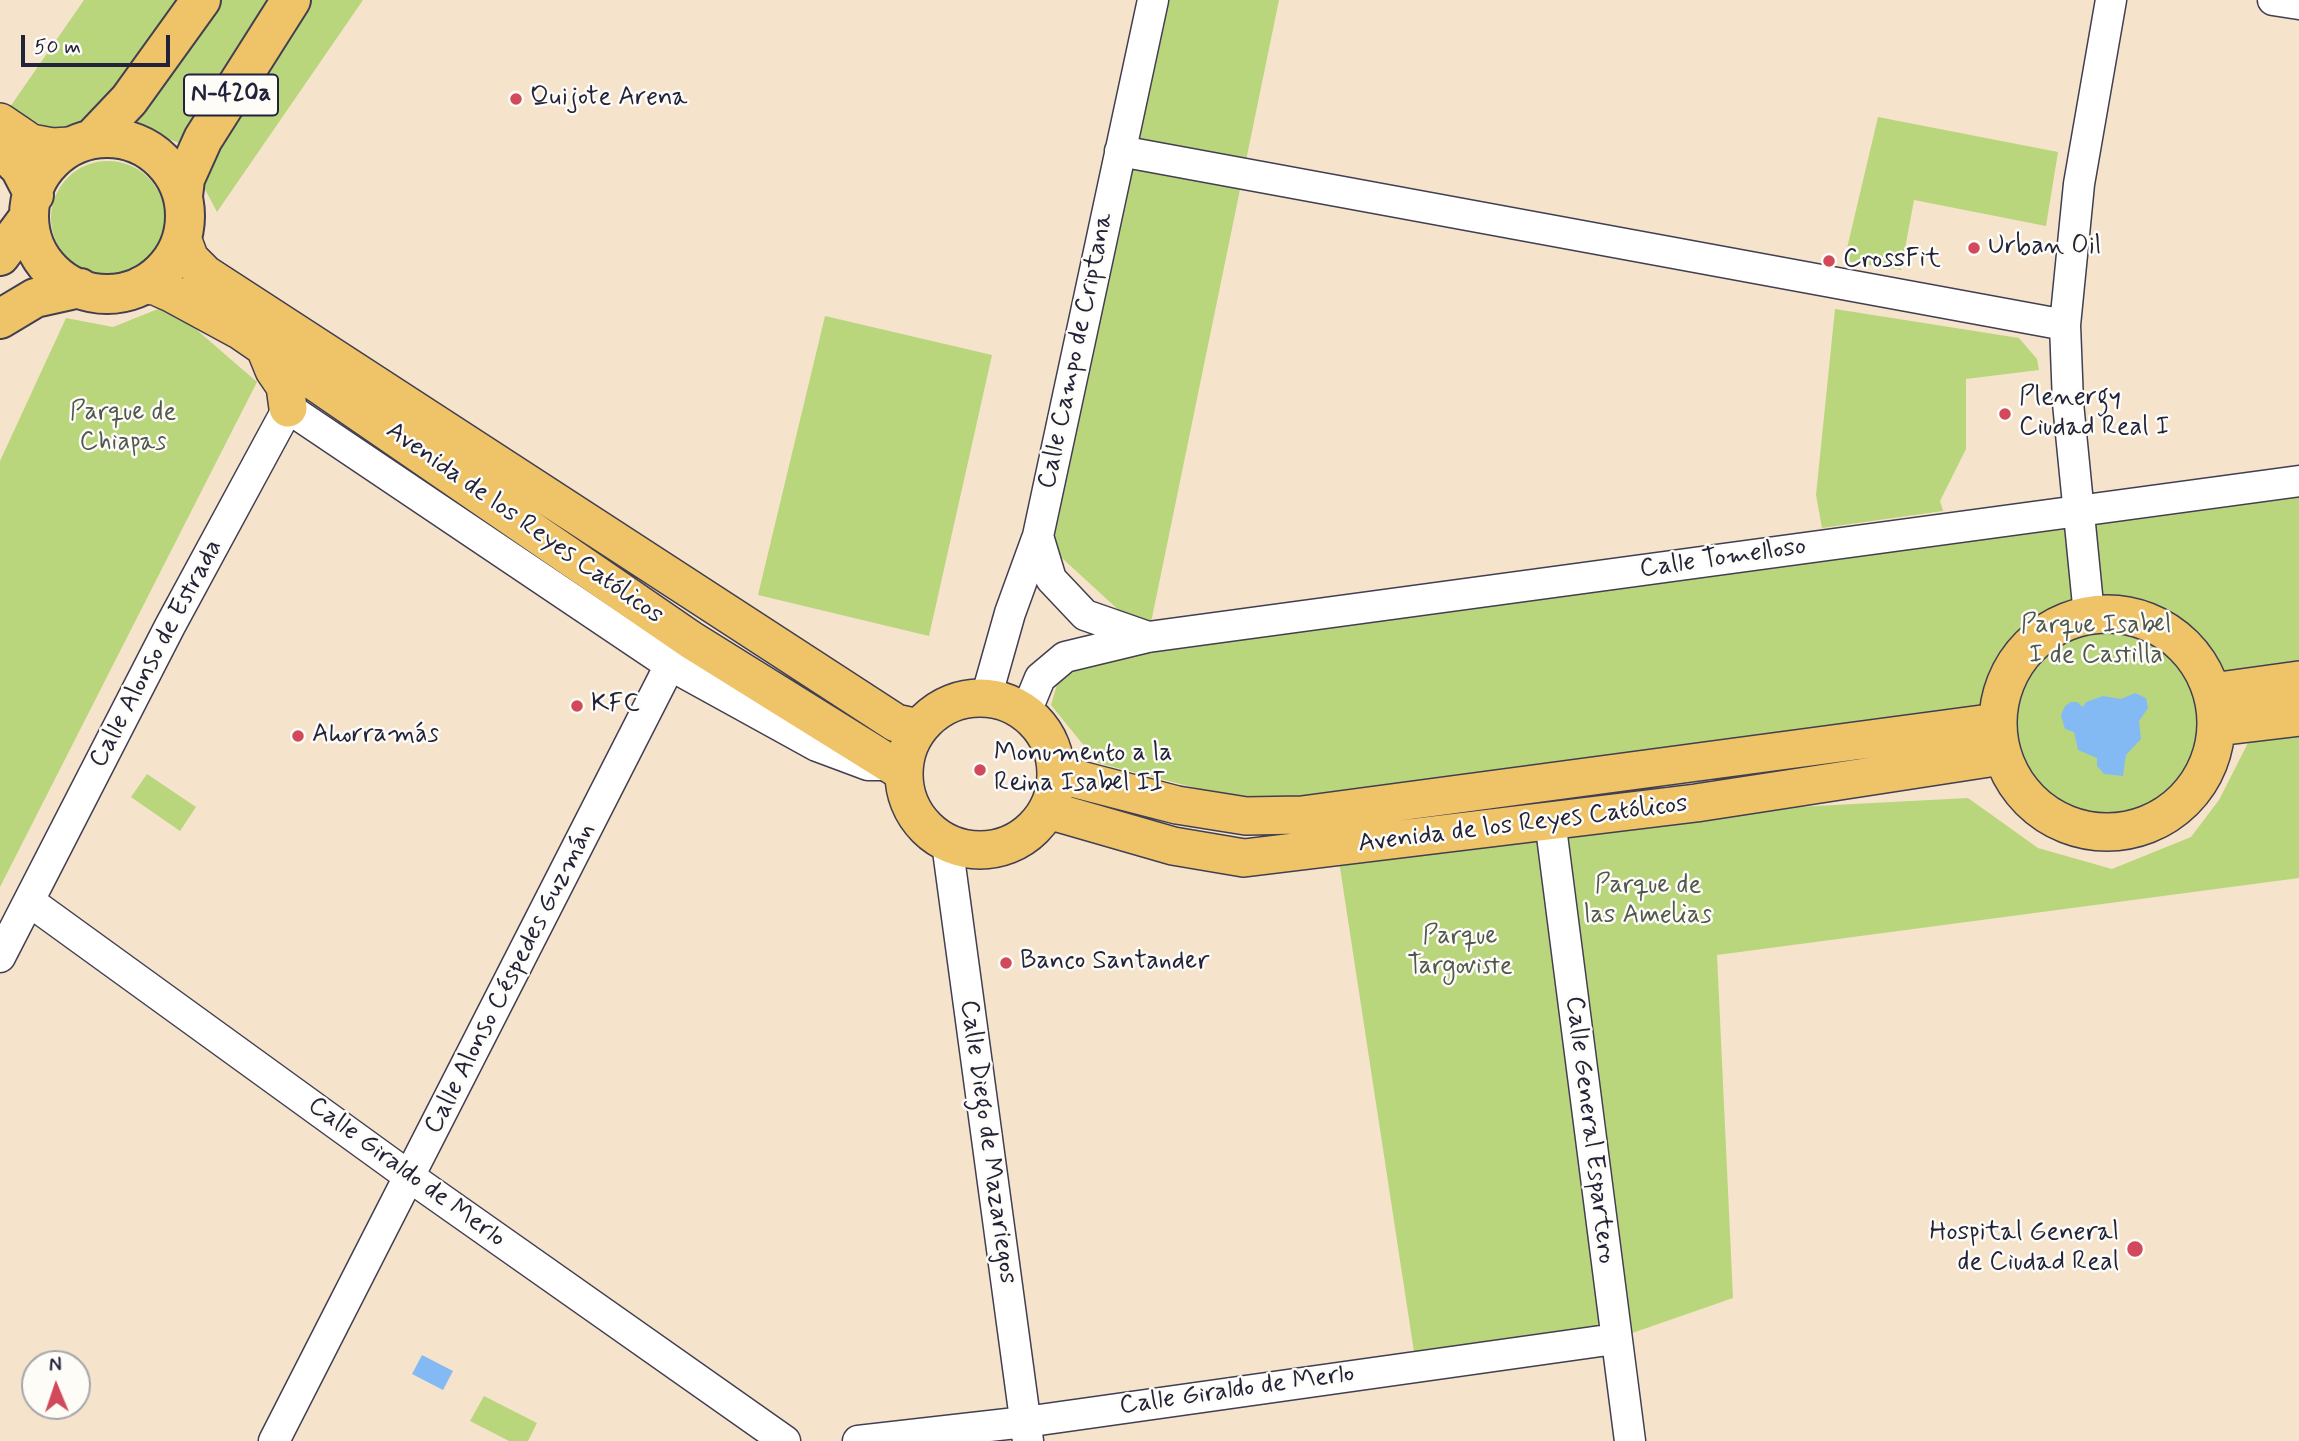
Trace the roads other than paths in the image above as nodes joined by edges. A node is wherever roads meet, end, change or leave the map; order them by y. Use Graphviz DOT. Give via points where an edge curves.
graph roads {
  1 [pos="201,0"];
  2 [pos="291,0"];
  3 [pos="1153,0"];
  4 [pos="2111,0"];
  5 [pos="2273,0"];
  6 [pos="2299,4"];
  7 [pos="0,122"];
  8 [pos="82,142"];
  9 [pos="0,148"];
  10 [pos="1120,151"];
  11 [pos="183,196"];
  12 [pos="31,206"];
  13 [pos="182,238"];
  14 [pos="0,256"];
  15 [pos="142,285"];
  16 [pos="80,288"];
  17 [pos="0,319"];
  18 [pos="2066,325"];
  19 [pos="265,347"];
  20 [pos="288,408"];
  21 [pos="2073,450"];
  22 [pos="2299,481"];
  23 [pos="2080,510"];
  24 [pos="2039,515"];
  25 [pos="1038,536"];
  26 [pos="2089,615"];
  27 [pos="1148,637"];
  28 [pos="670,665"];
  29 [pos="2299,680"];
  30 [pos="986,698"];
  31 [pos="2214,709"];
  32 [pos="1026,712"];
  33 [pos="2299,717"];
  34 [pos="919,728"];
  35 [pos="1999,739"];
  36 [pos="898,768"];
  37 [pos="1057,774"];
  38 [pos="1048,810"];
  39 [pos="1550,820"];
  40 [pos="947,843"];
  41 [pos="29,901"];
  42 [pos="0,957"];
  43 [pos="410,1177"];
  44 [pos="1615,1339"];
  45 [pos="1026,1432"];
  46 [pos="274,1441"];
  47 [pos="785,1441"];
  48 [pos="858,1441"];
  49 [pos="1630,1441"];
  1 -- 8 [label="highway, N-420a" via="130,100"];
  2 -- 11 [label="highway, N-420a" via="194,157"];
  3 -- 10 [label="street, Calle Campo de Criptana"];
  4 -- 18 [label="street" via="2079,184"];
  5 -- 6 [label="street"];
  7 -- 8 [label="main road" via="32,143 52,147"];
  8 -- 11 [label="highway, N-420a" via="131,142 153,151 168,164"];
  8 -- 12 [label="highway" via="45,169"];
  9 -- 12 [label="highway" via="20,168"];
  10 -- 18 [label="street"];
  10 -- 25 [label="street, Calle Campo de Criptana"];
  11 -- 13 [label="highway, N-420a" via="186,219"];
  12 -- 14 [label="highway"];
  12 -- 16 [label="highway" via="38,254 51,272"];
  13 -- 15 [label="highway, N-420a" via="167,266"];
  13 -- 34 [label="main road, Avenida de los Reyes Católicos" via="190,259 205,274 896,723"];
  15 -- 16 [label="highway, N-420a" via="117,294"];
  15 -- 19 [label="main road, Avenida de los Reyes Católicos" via="171,293"];
  16 -- 17 [label="highway, N-420a" via="34,298"];
  18 -- 21 [label="street"];
  19 -- 20 [label="main road" via="285,386"];
  19 -- 36 [label="main road, Avenida de los Reyes Católicos" via="691,639"];
  20 -- 28 [label="street"];
  20 -- 41 [label="street, Calle Alonso de Estrada"];
  21 -- 23 [label="street"];
  21 -- 24 [label="street"];
  22 -- 23 [label="street, Calle Tomelloso"];
  23 -- 24 [label="street, Calle Tomelloso"];
  23 -- 26 [label="street"];
  24 -- 27 [label="street, Calle Tomelloso"];
  25 -- 27 [label="street, Calle Tomelloso" via="1051,579 1085,615"];
  25 -- 30 [label="street, Calle Campo de Criptana"];
  26 -- 31 [label="main road" via="2134,617 2162,629 2193,655"];
  26 -- 35 [label="main road" via="2052,629 2022,653 2004,685"];
  27 -- 32 [label="street, Calle Tomelloso" via="1065,657 1040,678"];
  28 -- 36 [label="street" via="817,746 868,765"];
  28 -- 43 [label="street, Calle Alonso Céspedes Guzmán"];
  29 -- 31 [label="main road"];
  30 -- 32 [label="main road"];
  30 -- 34 [label="main road" via="964,699 943,707"];
  31 -- 33 [label="main road"];
  31 -- 35 [label="main road" via="2209,764 2188,798 2158,821 2118,833 2076,829 2036,808 2016,786"];
  32 -- 37 [label="main road" via="1052,746"];
  34 -- 36 [label="main road"];
  35 -- 37 [label="main road, Avenida de los Reyes Católicos" via="1303,815 1246,816 1177,806"];
  35 -- 39 [label="main road, Avenida de los Reyes Católicos" via="1696,803"];
  36 -- 40 [label="main road" via="923,825"];
  37 -- 38 [label="main road"];
  38 -- 39 [label="main road, Avenida de los Reyes Católicos" via="1173,846 1244,858"];
  38 -- 40 [label="main road" via="1035,827 1001,847 982,850"];
  39 -- 44 [label="street, Calle General Espartero"];
  40 -- 45 [label="street, Calle Diego de Mazariegos"];
  41 -- 42 [label="street, Calle Alonso de Estrada"];
  41 -- 43 [label="street, Calle Giraldo de Merlo"];
  43 -- 46 [label="street, Calle Alonso Céspedes Guzmán"];
  43 -- 47 [label="street, Calle Giraldo de Merlo"];
  44 -- 45 [label="street, Calle Giraldo de Merlo"];
  44 -- 49 [label="street, Calle General Espartero"];
  45 -- 48 [label="street, Calle Giraldo de Merlo"];
}
